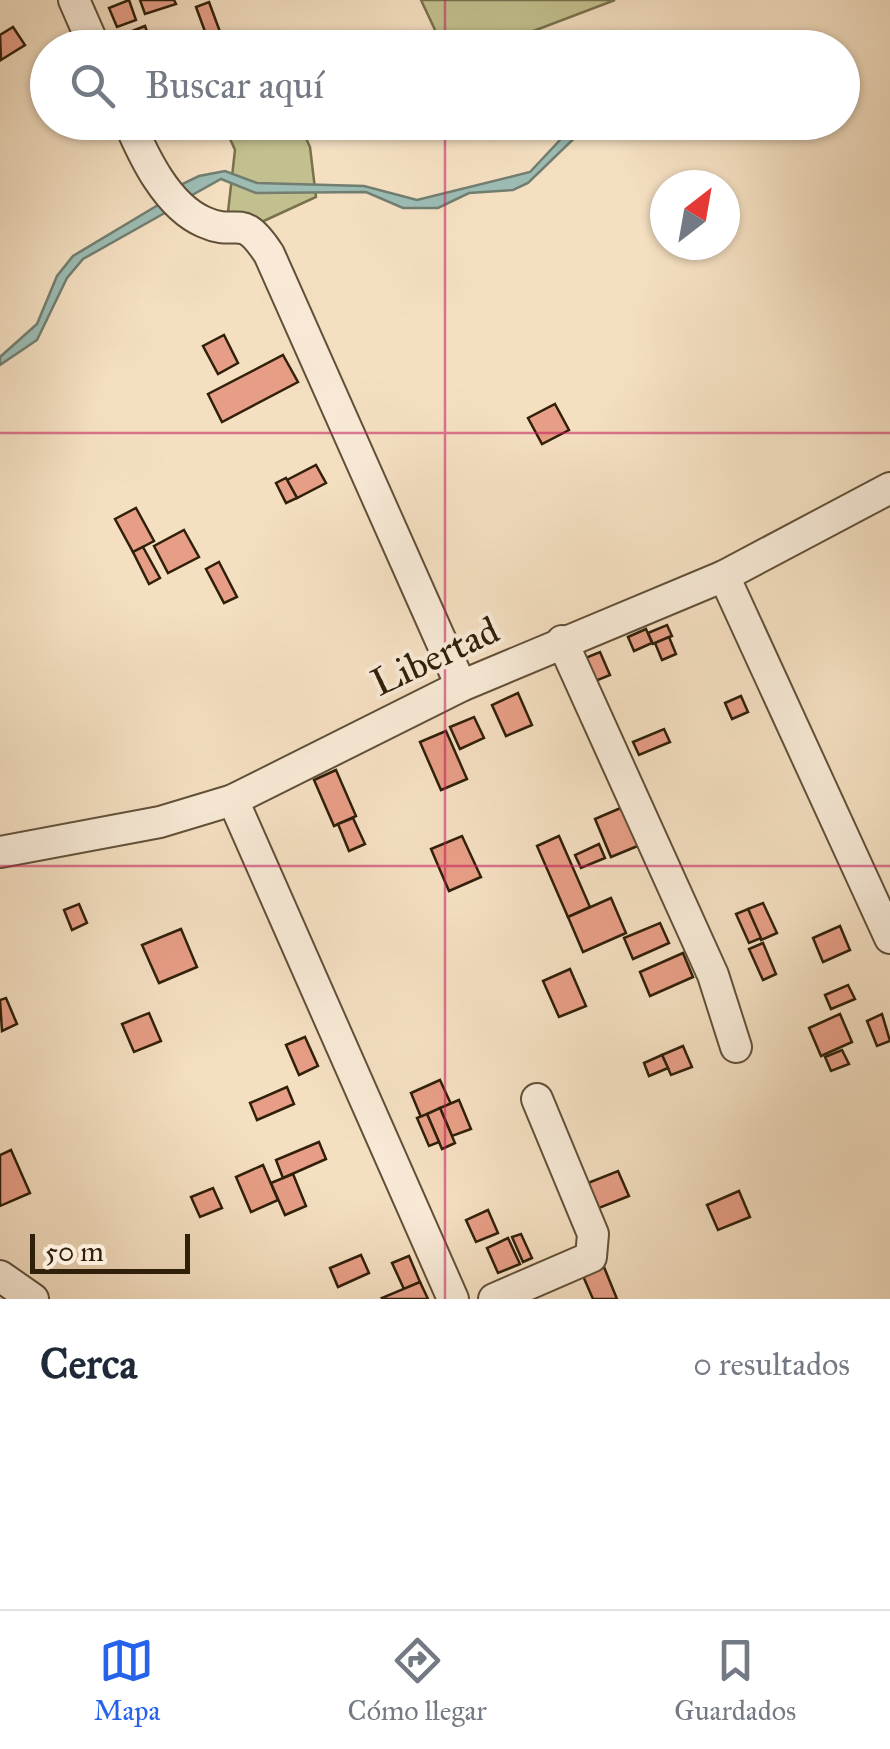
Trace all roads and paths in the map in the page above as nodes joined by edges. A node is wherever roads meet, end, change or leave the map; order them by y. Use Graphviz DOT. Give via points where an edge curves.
graph roads {
  1 [pos="74,0"];
  2 [pos="88,30"];
  3 [pos="140,140"];
  4 [pos="890,488"];
  5 [pos="724,576"];
  6 [pos="562,640"];
  7 [pos="461,686"];
  8 [pos="233,800"];
  9 [pos="0,852"];
  10 [pos="890,938"];
  11 [pos="736,1046"];
  12 [pos="537,1099"];
  13 [pos="0,1276"];
  14 [pos="34,1299"];
  15 [pos="454,1299"];
  16 [pos="494,1299"];
  1 -- 2 [label="street"];
  3 -- 7 [label="street" via="174,198 204,223 254,232 269,254"];
  4 -- 5 [label="street, Libertad"];
  5 -- 6 [label="street, Libertad"];
  5 -- 10 [label="street"];
  6 -- 7 [label="street, Libertad"];
  6 -- 11 [label="street" via="713,975"];
  7 -- 8 [label="street, Libertad"];
  8 -- 9 [label="street, Libertad" via="160,822"];
  8 -- 15 [label="street"];
  12 -- 16 [label="street" via="594,1250"];
  13 -- 14 [label="street"];
}
